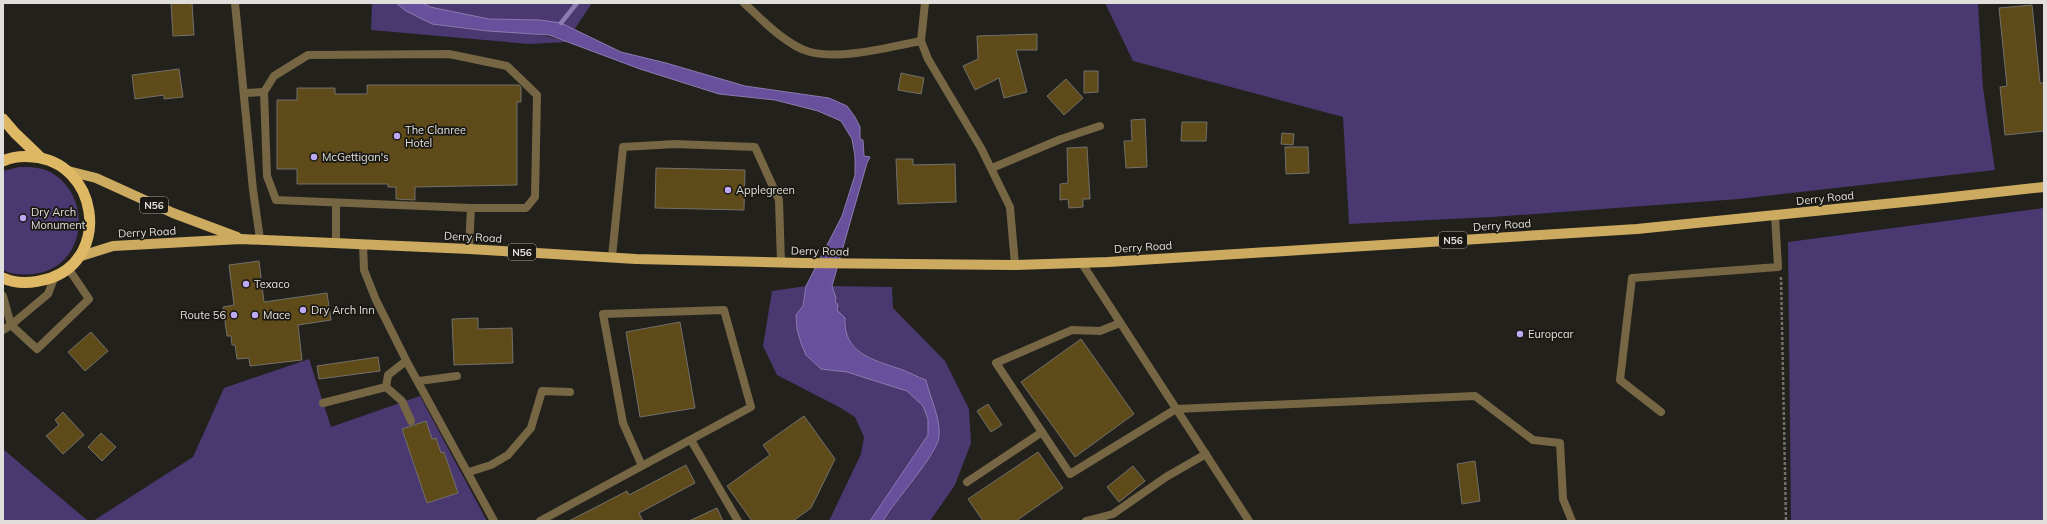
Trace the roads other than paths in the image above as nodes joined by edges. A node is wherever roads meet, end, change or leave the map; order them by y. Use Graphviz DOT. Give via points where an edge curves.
graph roads {
  1 [pos="235,3"];
  2 [pos="744,3"];
  3 [pos="925,3"];
  4 [pos="921,41"];
  5 [pos="264,92"];
  6 [pos="244,93"];
  7 [pos="3,119"];
  8 [pos="1100,126"];
  9 [pos="40,157"];
  10 [pos="3,161"];
  11 [pos="992,168"];
  12 [pos="68,171"];
  13 [pos="2044,187"];
  14 [pos="336,203"];
  15 [pos="471,208"];
  16 [pos="1775,215"];
  17 [pos="241,238"];
  18 [pos="260,239"];
  19 [pos="336,242"];
  20 [pos="363,244"];
  21 [pos="469,249"];
  22 [pos="78,257"];
  23 [pos="612,257"];
  24 [pos="1081,262"];
  25 [pos="781,263"];
  26 [pos="1015,265"];
  27 [pos="68,268"];
  28 [pos="55,276"];
  29 [pos="3,278"];
  30 [pos="3,296"];
  31 [pos="1120,323"];
  32 [pos="11,325"];
  33 [pos="3,330"];
  34 [pos="406,361"];
  35 [pos="457,376"];
  36 [pos="419,381"];
  37 [pos="386,387"];
  38 [pos="570,392"];
  39 [pos="323,403"];
  40 [pos="1176,408"];
  41 [pos="1661,412"];
  42 [pos="411,420"];
  43 [pos="1042,432"];
  44 [pos="691,440"];
  45 [pos="1206,454"];
  46 [pos="642,466"];
  47 [pos="469,472"];
  48 [pos="967,482"];
  49 [pos="494,521"];
  50 [pos="540,521"];
  51 [pos="738,521"];
  52 [pos="1086,521"];
  53 [pos="1249,521"];
  54 [pos="1572,521"];
  1 -- 6 [label="street"];
  2 -- 4 [label="street" via="791,43 809,52 842,55"];
  3 -- 4 [label="street"];
  4 -- 11 [label="street" via="928,59"];
  5 -- 6 [label="street"];
  5 -- 14 [label="street" via="267,176 276,200"];
  5 -- 15 [label="street" via="274,76 308,55 449,54 507,66 537,95 535,197 526,208"];
  6 -- 18 [label="street"];
  7 -- 9 [label="highway"];
  8 -- 11 [label="street" via="1061,139"];
  9 -- 10 [label="highway" via="24,156"];
  9 -- 12 [label="highway"];
  11 -- 26 [label="street" via="1010,207"];
  12 -- 17 [label="main road, Derry Road / N56" via="96,178 173,213"];
  12 -- 22 [label="highway" via="86,196 90,211 86,243"];
  13 -- 16 [label="main road, Derry Road / N56"];
  14 -- 15 [label="street"];
  14 -- 19 [label="street"];
  15 -- 21 [label="street"];
  16 -- 24 [label="main road, Derry Road / N56" via="1637,229"];
  16 -- 41 [label="street" via="1778,267 1632,278 1620,380"];
  17 -- 18 [label="main road, Derry Road / N56"];
  17 -- 22 [label="main road, Derry Road / N56" via="113,246"];
  18 -- 19 [label="main road, Derry Road / N56"];
  19 -- 20 [label="main road, Derry Road / N56"];
  20 -- 21 [label="main road, Derry Road / N56"];
  20 -- 34 [label="street" via="364,270"];
  21 -- 23 [label="main road, Derry Road / N56"];
  22 -- 27 [label="highway"];
  23 -- 25 [label="main road, Derry Road / N56"];
  23 -- 25 [label="street" via="623,147 675,144 755,147 779,200"];
  24 -- 26 [label="main road, Derry Road / N56"];
  24 -- 31 [label="street"];
  25 -- 26 [label="main road, Derry Road / N56"];
  27 -- 28 [label="highway"];
  27 -- 32 [label="street" via="89,299 37,348"];
  28 -- 29 [label="highway" via="40,282 25,283"];
  28 -- 32 [label="street" via="48,294"];
  30 -- 32 [label="street"];
  31 -- 40 [label="street"];
  31 -- 43 [label="street" via="1100,331 1072,330 996,363"];
  32 -- 33 [label="street"];
  34 -- 36 [label="street"];
  34 -- 37 [label="street" via="388,375"];
  35 -- 36 [label="street"];
  36 -- 47 [label="street"];
  37 -- 39 [label="street"];
  37 -- 42 [label="street" via="402,401"];
  38 -- 47 [label="street" via="542,391 531,428 508,455 491,465"];
  40 -- 43 [label="street" via="1070,474"];
  40 -- 45 [label="street"];
  40 -- 54 [label="street" via="1475,396 1533,440 1560,443 1563,499"];
  43 -- 48 [label="street"];
  44 -- 46 [label="street"];
  44 -- 46 [label="street" via="752,407 724,310 603,314 623,423"];
  44 -- 51 [label="street"];
  45 -- 52 [label="street" via="1166,477 1113,514"];
  45 -- 53 [label="street"];
  46 -- 50 [label="street"];
  47 -- 49 [label="street"];
}
